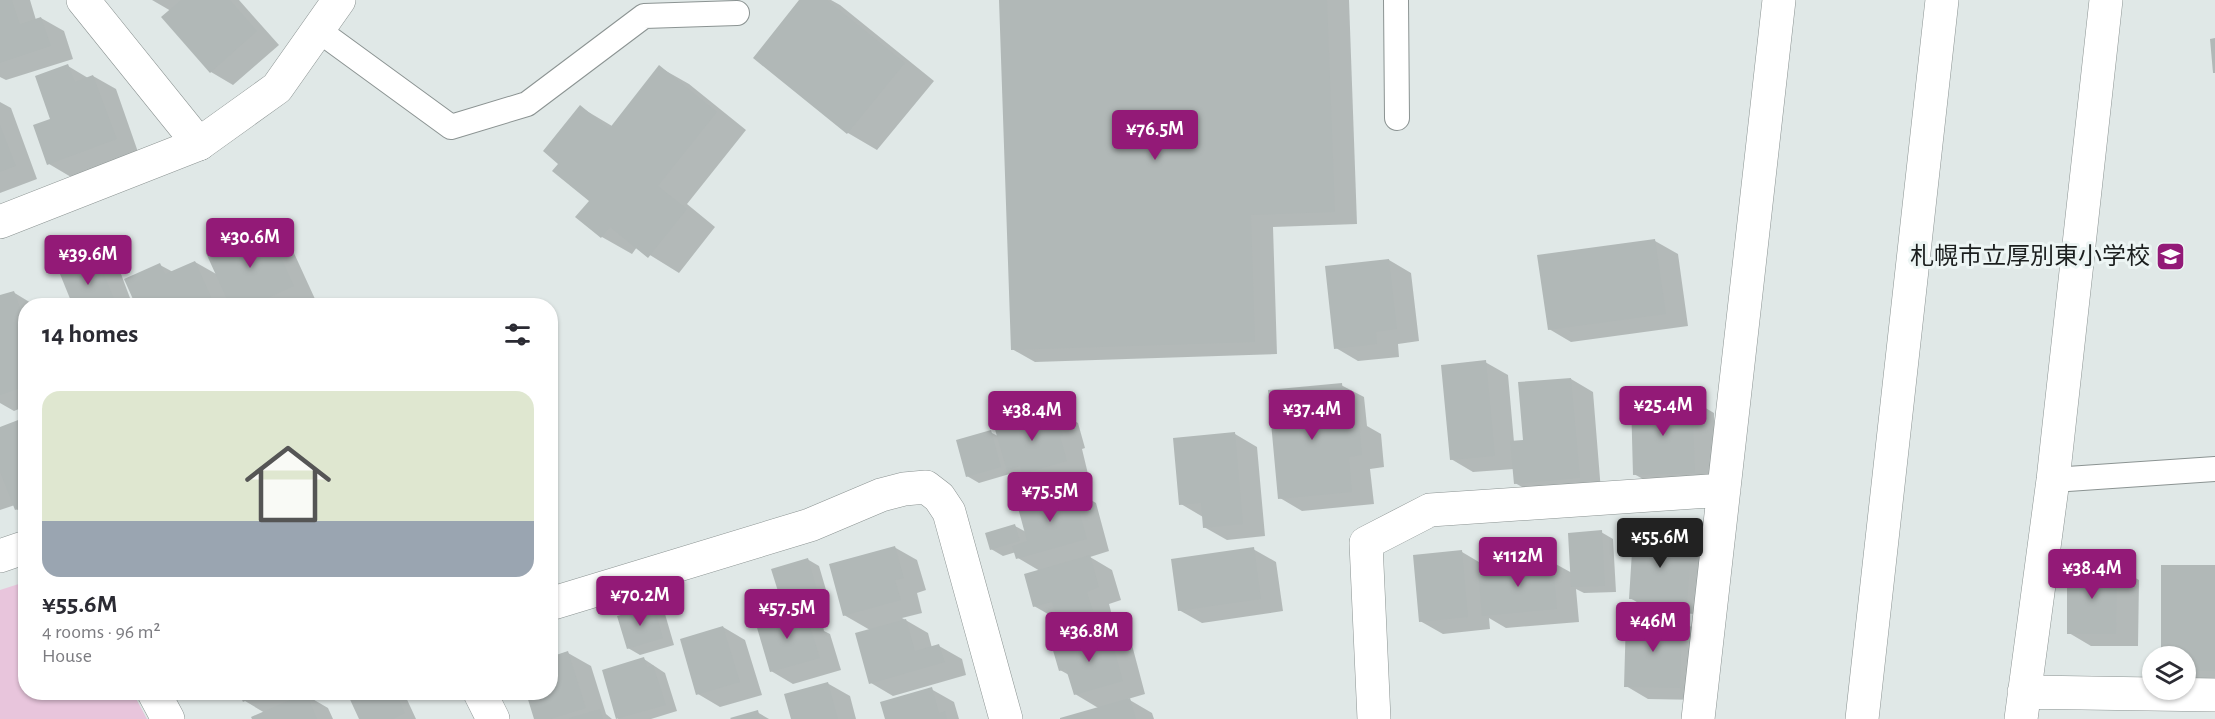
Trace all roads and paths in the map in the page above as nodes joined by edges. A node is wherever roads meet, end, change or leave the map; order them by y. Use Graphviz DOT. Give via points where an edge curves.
graph roads {
  1 [pos="83,0"];
  2 [pos="339,0"];
  3 [pos="1396,0"];
  4 [pos="1779,0"];
  5 [pos="1942,0"];
  6 [pos="2108,0"];
  7 [pos="737,13"];
  8 [pos="318,30"];
  9 [pos="1397,118"];
  10 [pos="199,144"];
  11 [pos="0,222"];
  12 [pos="2215,469"];
  13 [pos="2053,480"];
  14 [pos="1724,490"];
  15 [pos="18,550"];
  16 [pos="0,556"];
  17 [pos="558,602"];
  18 [pos="2215,695"];
  19 [pos="158,700"];
  20 [pos="484,700"];
  21 [pos="2023,706"];
  22 [pos="168,719"];
  23 [pos="493,719"];
  24 [pos="1006,719"];
  25 [pos="1374,719"];
  26 [pos="1698,719"];
  27 [pos="1862,719"];
  1 -- 10 [label="street"];
  2 -- 8 [label="street"];
  3 -- 9 [label="lane"];
  4 -- 14 [label="street"];
  5 -- 27 [label="street"];
  6 -- 13 [label="street"];
  7 -- 8 [label="lane" via="644,16 527,104 451,127"];
  8 -- 10 [label="street" via="277,88"];
  10 -- 11 [label="street"];
  12 -- 13 [label="lane"];
  13 -- 21 [label="street"];
  14 -- 25 [label="street" via="1430,510 1366,543"];
  14 -- 26 [label="street"];
  15 -- 16 [label="street"];
  17 -- 24 [label="street" via="810,525 880,495 926,487 949,512"];
  18 -- 21 [label="street"];
  19 -- 22 [label="street"];
  20 -- 23 [label="street"];
}
